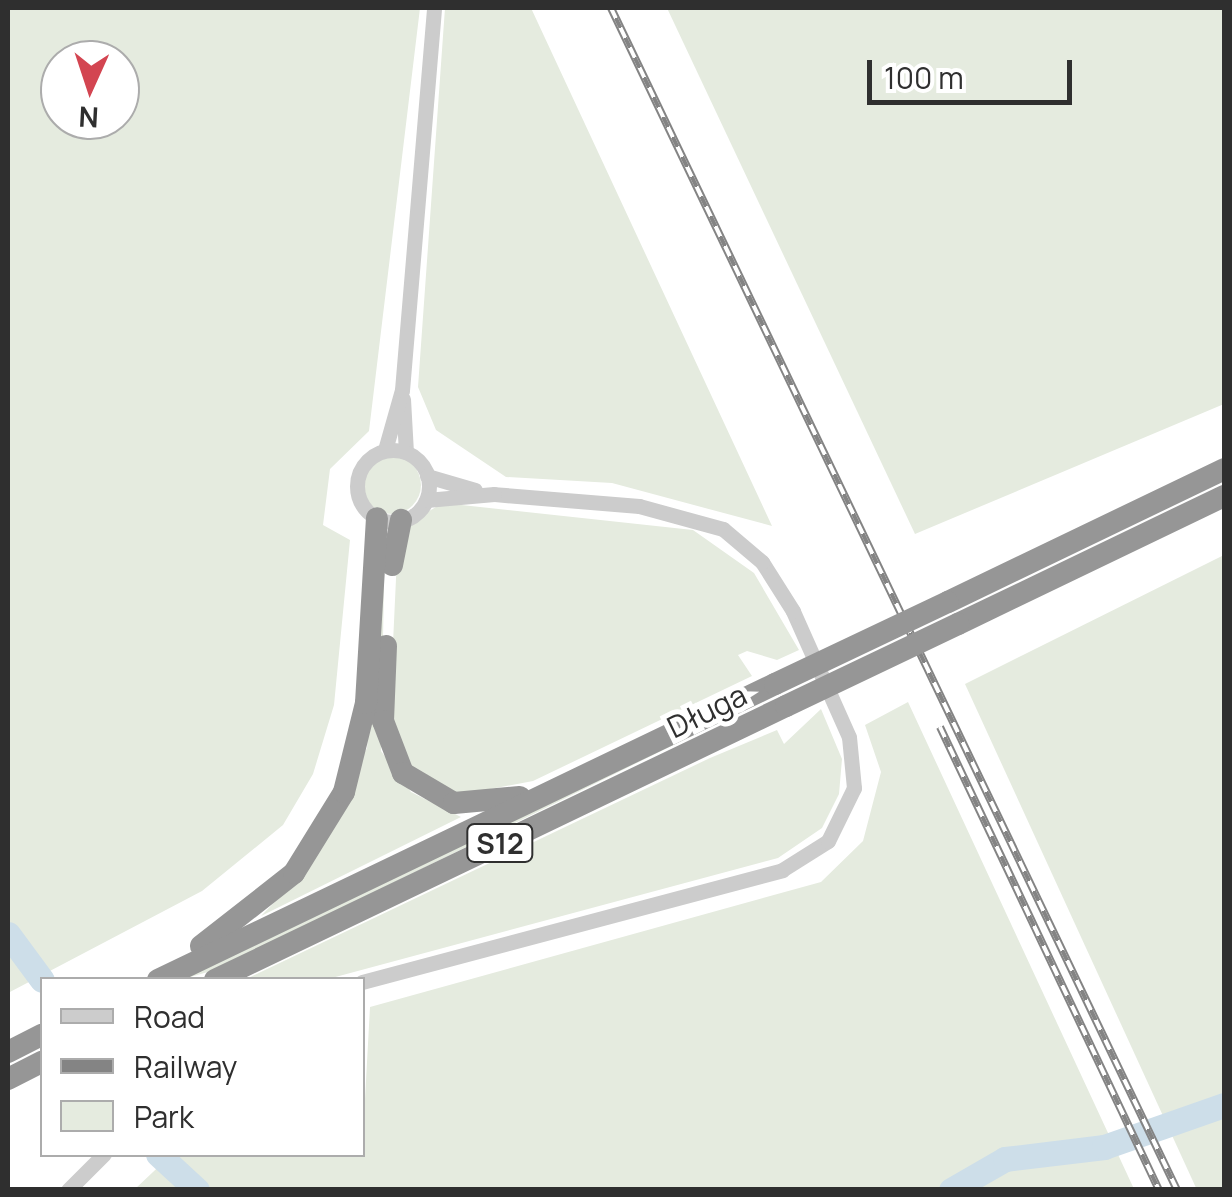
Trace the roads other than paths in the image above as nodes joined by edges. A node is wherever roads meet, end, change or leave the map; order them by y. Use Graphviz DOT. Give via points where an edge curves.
graph roads {
  1 [pos="434,8"];
  2 [pos="402,390"];
  3 [pos="385,450"];
  4 [pos="406,452"];
  5 [pos="1224,469"];
  6 [pos="428,476"];
  7 [pos="494,494"];
  8 [pos="1224,496"];
  9 [pos="426,500"];
  10 [pos="389,519"];
  11 [pos="553,790"];
  12 [pos="161,977"];
  13 [pos="163,977"];
  14 [pos="221,977"];
  15 [pos="365,981"];
  16 [pos="40,1036"];
  17 [pos="8,1052"];
  18 [pos="40,1063"];
  19 [pos="8,1079"];
  20 [pos="101,1157"];
  21 [pos="68,1190"];
  1 -- 2 [label="street"];
  2 -- 3 [label="street"];
  2 -- 4 [label="street"];
  3 -- 4 [label="street"];
  3 -- 10 [label="street" via="357,482"];
  4 -- 6 [label="street"];
  5 -- 11 [label="highway, Długa / S12, bridge"];
  6 -- 7 [label="street"];
  6 -- 9 [label="street"];
  7 -- 9 [label="street"];
  7 -- 15 [label="street" via="668,511 738,539 779,586 816,660 852,745 852,797 828,841 782,870"];
  8 -- 14 [label="highway, Długa / S12, bridge"];
  9 -- 10 [label="street"];
  10 -- 11 [label="highway" via="384,690 392,756 412,781 454,803"];
  10 -- 12 [label="highway" via="366,702 336,809 272,895"];
  11 -- 13 [label="highway, S12"];
  16 -- 17 [label="highway"];
  18 -- 19 [label="highway"];
  20 -- 21 [label="street"];
}
